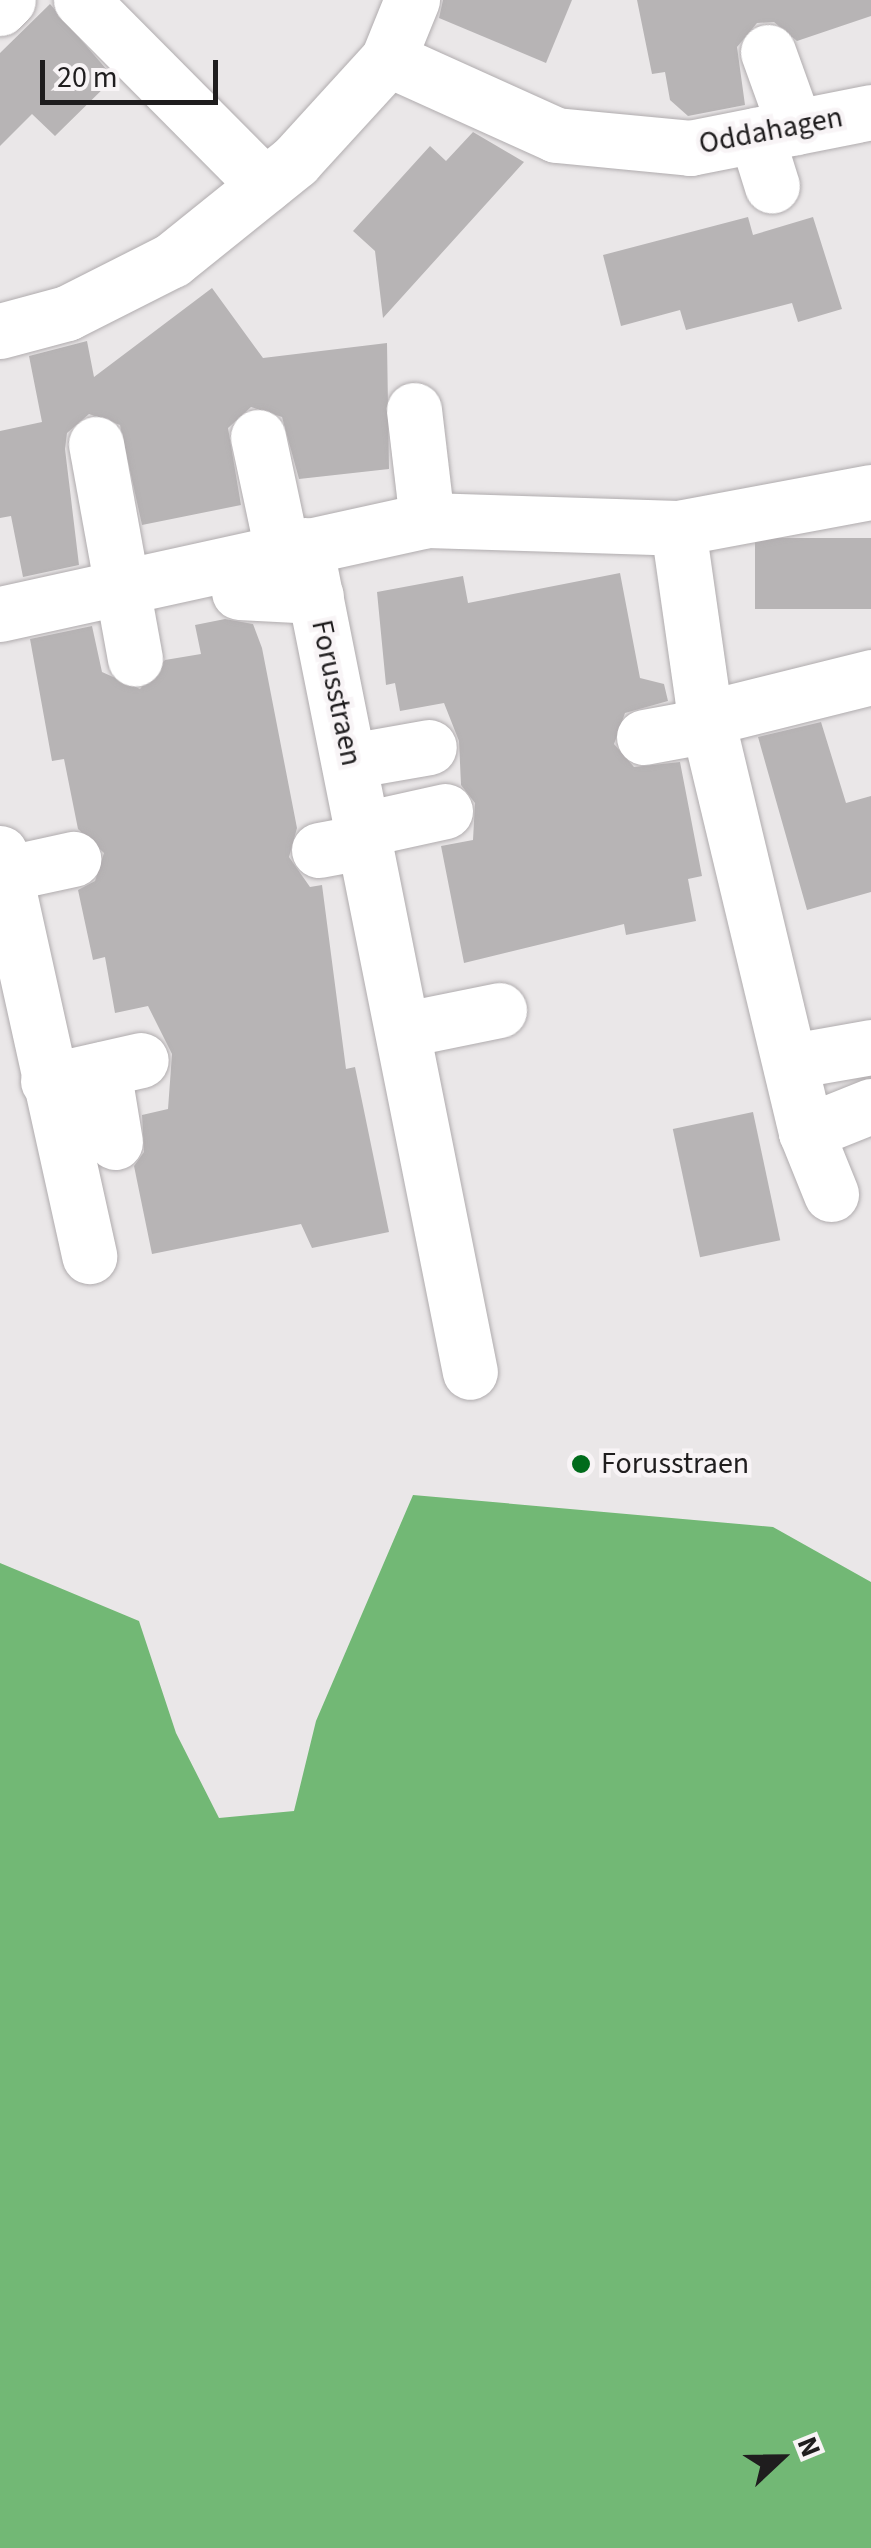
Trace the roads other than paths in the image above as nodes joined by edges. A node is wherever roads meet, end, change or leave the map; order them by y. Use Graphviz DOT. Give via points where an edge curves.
graph roads {
  1 [pos="8,0"];
  2 [pos="81,0"];
  3 [pos="412,0"];
  4 [pos="0,8"];
  5 [pos="768,52"];
  6 [pos="388,59"];
  7 [pos="871,112"];
  8 [pos="776,131"];
  9 [pos="265,185"];
  10 [pos="772,186"];
  11 [pos="0,331"];
  12 [pos="414,410"];
  13 [pos="258,437"];
  14 [pos="96,444"];
  15 [pos="871,492"];
  16 [pos="427,520"];
  17 [pos="678,528"];
  18 [pos="301,564"];
  19 [pos="122,586"];
  20 [pos="240,592"];
  21 [pos="0,614"];
  22 [pos="134,658"];
  23 [pos="871,677"];
  24 [pos="692,741"];
  25 [pos="429,747"];
  26 [pos="350,761"];
  27 [pos="445,811"];
  28 [pos="350,840"];
  29 [pos="73,860"];
  30 [pos="2,864"];
  31 [pos="11,964"];
  32 [pos="499,1010"];
  33 [pos="406,1030"];
  34 [pos="871,1047"];
  35 [pos="792,1060"];
  36 [pos="48,1081"];
  37 [pos="871,1106"];
  38 [pos="115,1142"];
  39 [pos="88,1256"];
  40 [pos="470,1372"];
  1 -- 4 [label="street"];
  2 -- 9 [label="street"];
  3 -- 6 [label="street"];
  5 -- 8 [label="street"];
  6 -- 8 [label="street, Oddahagen" via="445,106 556,136 690,148"];
  6 -- 9 [label="street"];
  7 -- 8 [label="street, Oddahagen"];
  8 -- 10 [label="street"];
  9 -- 11 [label="street" via="172,260 67,313"];
  12 -- 16 [label="street"];
  13 -- 18 [label="street, Forusstraen"];
  14 -- 19 [label="street"];
  15 -- 17 [label="street"];
  16 -- 17 [label="street"];
  16 -- 18 [label="street"];
  17 -- 24 [label="street"];
  18 -- 19 [label="street"];
  18 -- 20 [label="street"];
  18 -- 26 [label="street, Forusstraen"];
  19 -- 21 [label="street"];
  19 -- 22 [label="street"];
  23 -- 24 [label="street"];
  24 -- 35 [label="street"];
  25 -- 26 [label="street"];
  26 -- 28 [label="street, Forusstraen"];
  27 -- 28 [label="street"];
  28 -- 33 [label="street, Forusstraen"];
  29 -- 30 [label="street"];
  30 -- 31 [label="street"];
  31 -- 36 [label="street"];
  32 -- 33 [label="street"];
  33 -- 40 [label="street, Forusstraen" via="397,1087"];
  34 -- 35 [label="street"];
  35 -- 37 [label="street" via="815,1179"];
  36 -- 38 [label="street" via="122,1065"];
  36 -- 39 [label="street"];
}
